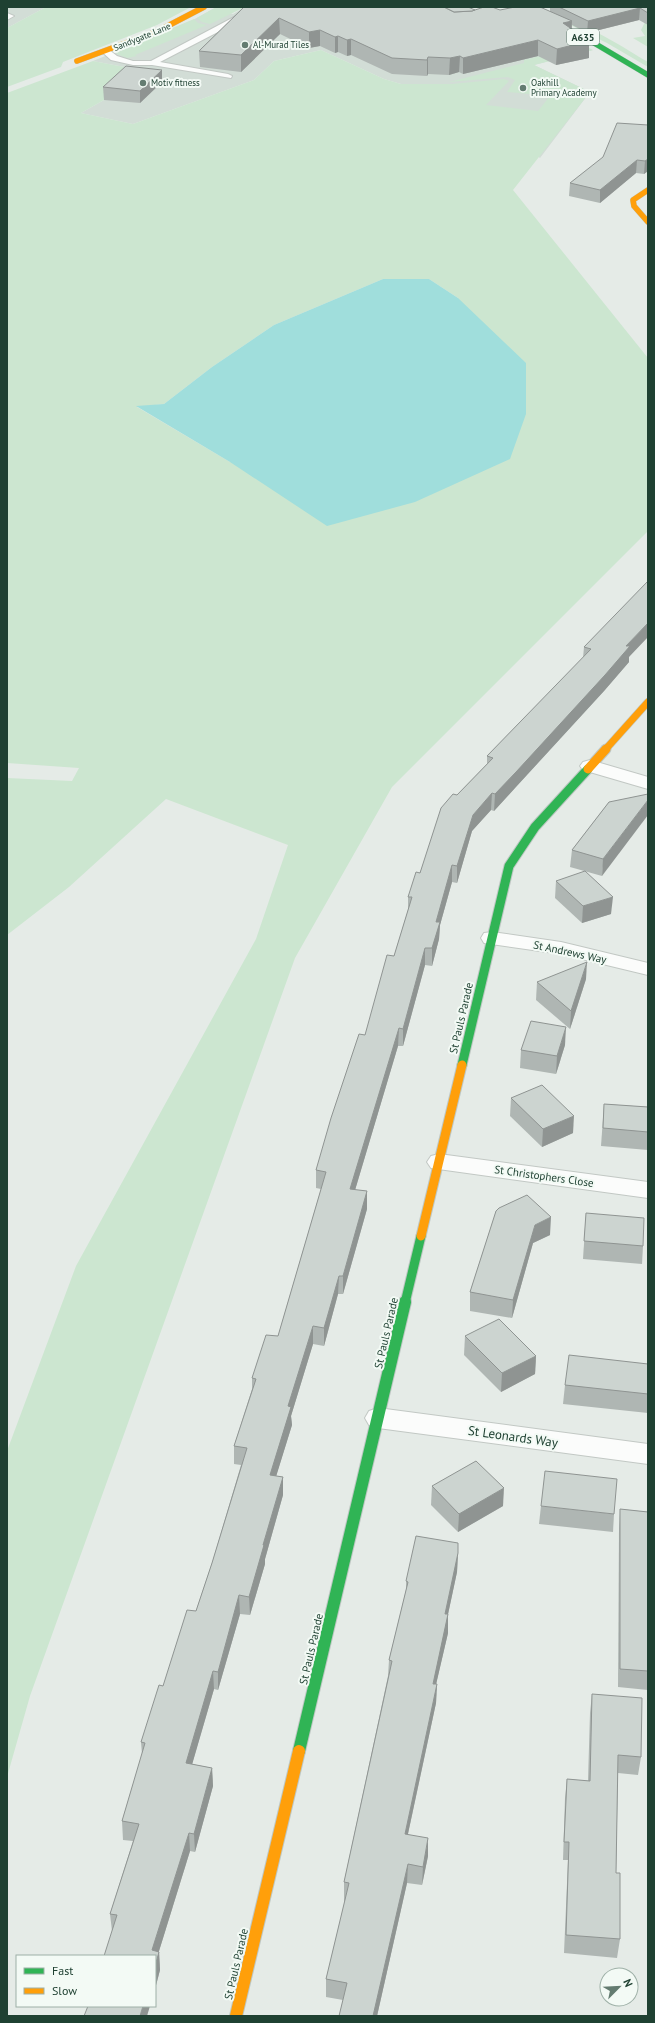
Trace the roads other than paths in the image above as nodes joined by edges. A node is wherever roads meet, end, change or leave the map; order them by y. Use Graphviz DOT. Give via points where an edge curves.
graph roads {
  1 [pos="204,7"];
  2 [pos="282,7"];
  3 [pos="515,7"];
  4 [pos="105,51"];
  5 [pos="77,61"];
  6 [pos="152,64"];
  7 [pos="160,65"];
  8 [pos="151,74"];
  9 [pos="648,75"];
  10 [pos="228,76"];
  11 [pos="647,191"];
  12 [pos="648,222"];
  13 [pos="648,702"];
  14 [pos="590,766"];
  15 [pos="648,784"];
  16 [pos="492,938"];
  17 [pos="648,969"];
  18 [pos="439,1162"];
  19 [pos="648,1190"];
  20 [pos="378,1418"];
  21 [pos="648,1454"];
  22 [pos="236,2016"];
  1 -- 4 [label="main road, Sandygate Lane" via="177,22"];
  2 -- 6 [label="lane" via="239,18"];
  3 -- 9 [label="main road, A635" via="572,31"];
  4 -- 5 [label="main road, Sandygate Lane"];
  4 -- 6 [label="lane" via="114,58"];
  6 -- 7 [label="lane"];
  7 -- 8 [label="lane"];
  7 -- 10 [label="lane"];
  11 -- 12 [label="main road" via="633,200 634,206"];
  13 -- 14 [label="main road, St Pauls Parade"];
  14 -- 15 [label="street"];
  14 -- 16 [label="main road, St Pauls Parade" via="518,849 509,866"];
  16 -- 17 [label="street, St Andrews Way" via="561,948"];
  16 -- 18 [label="main road, St Pauls Parade"];
  18 -- 19 [label="street, St Christophers Close"];
  18 -- 20 [label="main road, St Pauls Parade"];
  20 -- 21 [label="street, St Leonards Way"];
  20 -- 22 [label="main road, St Pauls Parade"];
}
